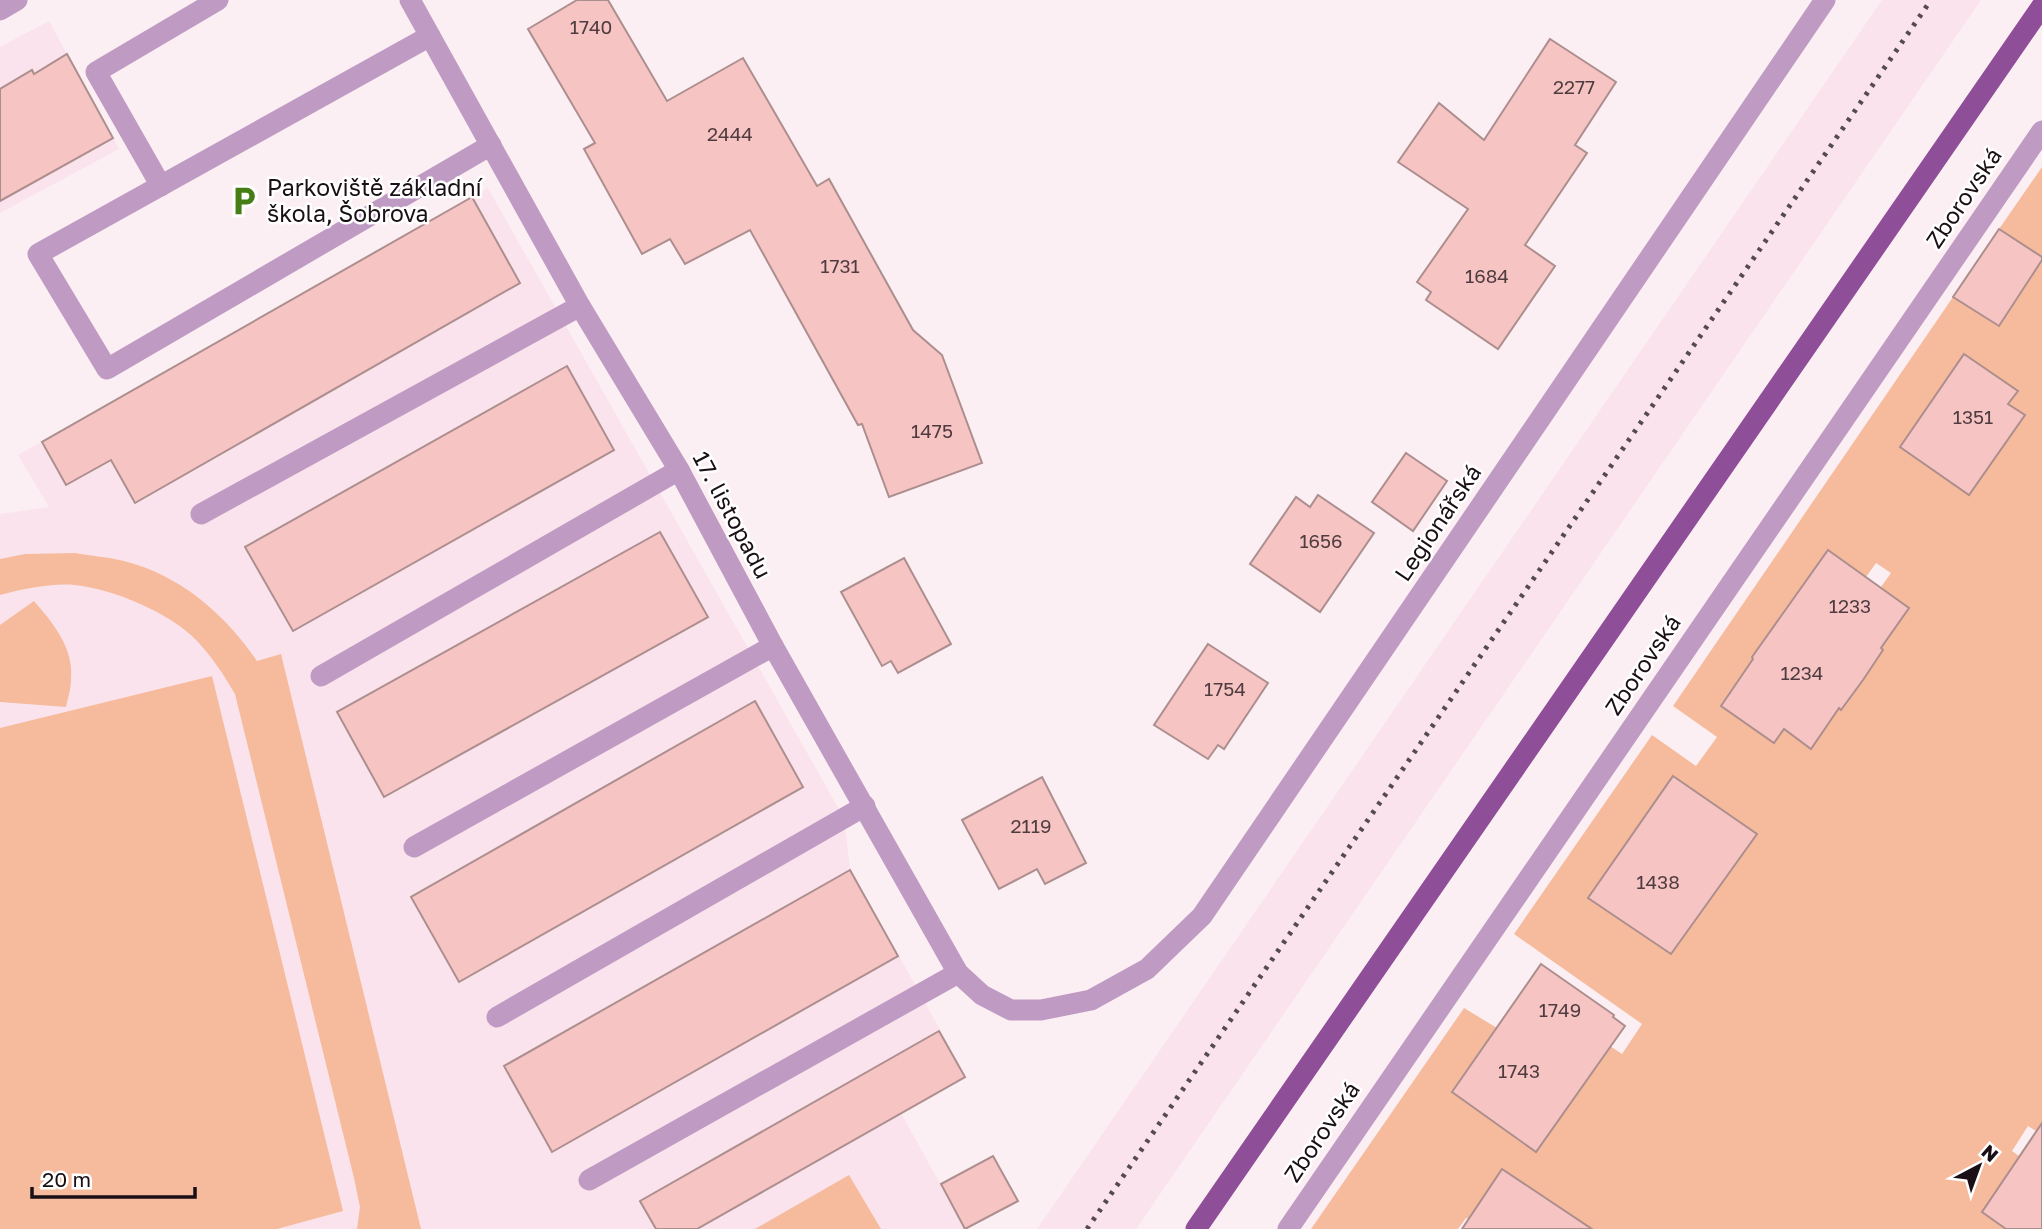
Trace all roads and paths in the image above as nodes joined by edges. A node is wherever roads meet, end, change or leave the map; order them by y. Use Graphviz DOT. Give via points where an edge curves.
graph roads {
  1 [pos="17,0"];
  2 [pos="218,0"];
  3 [pos="410,0"];
  4 [pos="1825,0"];
  5 [pos="2042,6"];
  6 [pos="0,10"];
  7 [pos="430,36"];
  8 [pos="2042,131"];
  9 [pos="491,145"];
  10 [pos="161,186"];
  11 [pos="580,306"];
  12 [pos="679,470"];
  13 [pos="201,514"];
  14 [pos="773,646"];
  15 [pos="321,676"];
  16 [pos="865,806"];
  17 [pos="414,847"];
  18 [pos="958,973"];
  19 [pos="1041,1010"];
  20 [pos="497,1017"];
  21 [pos="589,1180"];
  22 [pos="1196,1229"];
  23 [pos="1288,1229"];
  1 -- 6 [label="street"];
  2 -- 10 [label="street" via="96,72"];
  3 -- 7 [label="street, 17. listopadu"];
  4 -- 19 [label="street, Legionářská" via="1202,916 1147,969 1091,1000"];
  5 -- 22 [label="main road"];
  7 -- 9 [label="street, 17. listopadu"];
  7 -- 10 [label="street"];
  8 -- 23 [label="street, Zborovská"];
  9 -- 10 [label="street" via="107,369 38,254"];
  9 -- 11 [label="street, 17. listopadu"];
  11 -- 12 [label="street, 17. listopadu"];
  11 -- 13 [label="street"];
  12 -- 14 [label="street, 17. listopadu"];
  12 -- 15 [label="street"];
  14 -- 16 [label="street, 17. listopadu"];
  14 -- 17 [label="street"];
  16 -- 18 [label="street, 17. listopadu"];
  16 -- 20 [label="street"];
  18 -- 19 [label="street, 17. listopadu" via="982,995 1011,1010"];
  18 -- 21 [label="street"];
}
